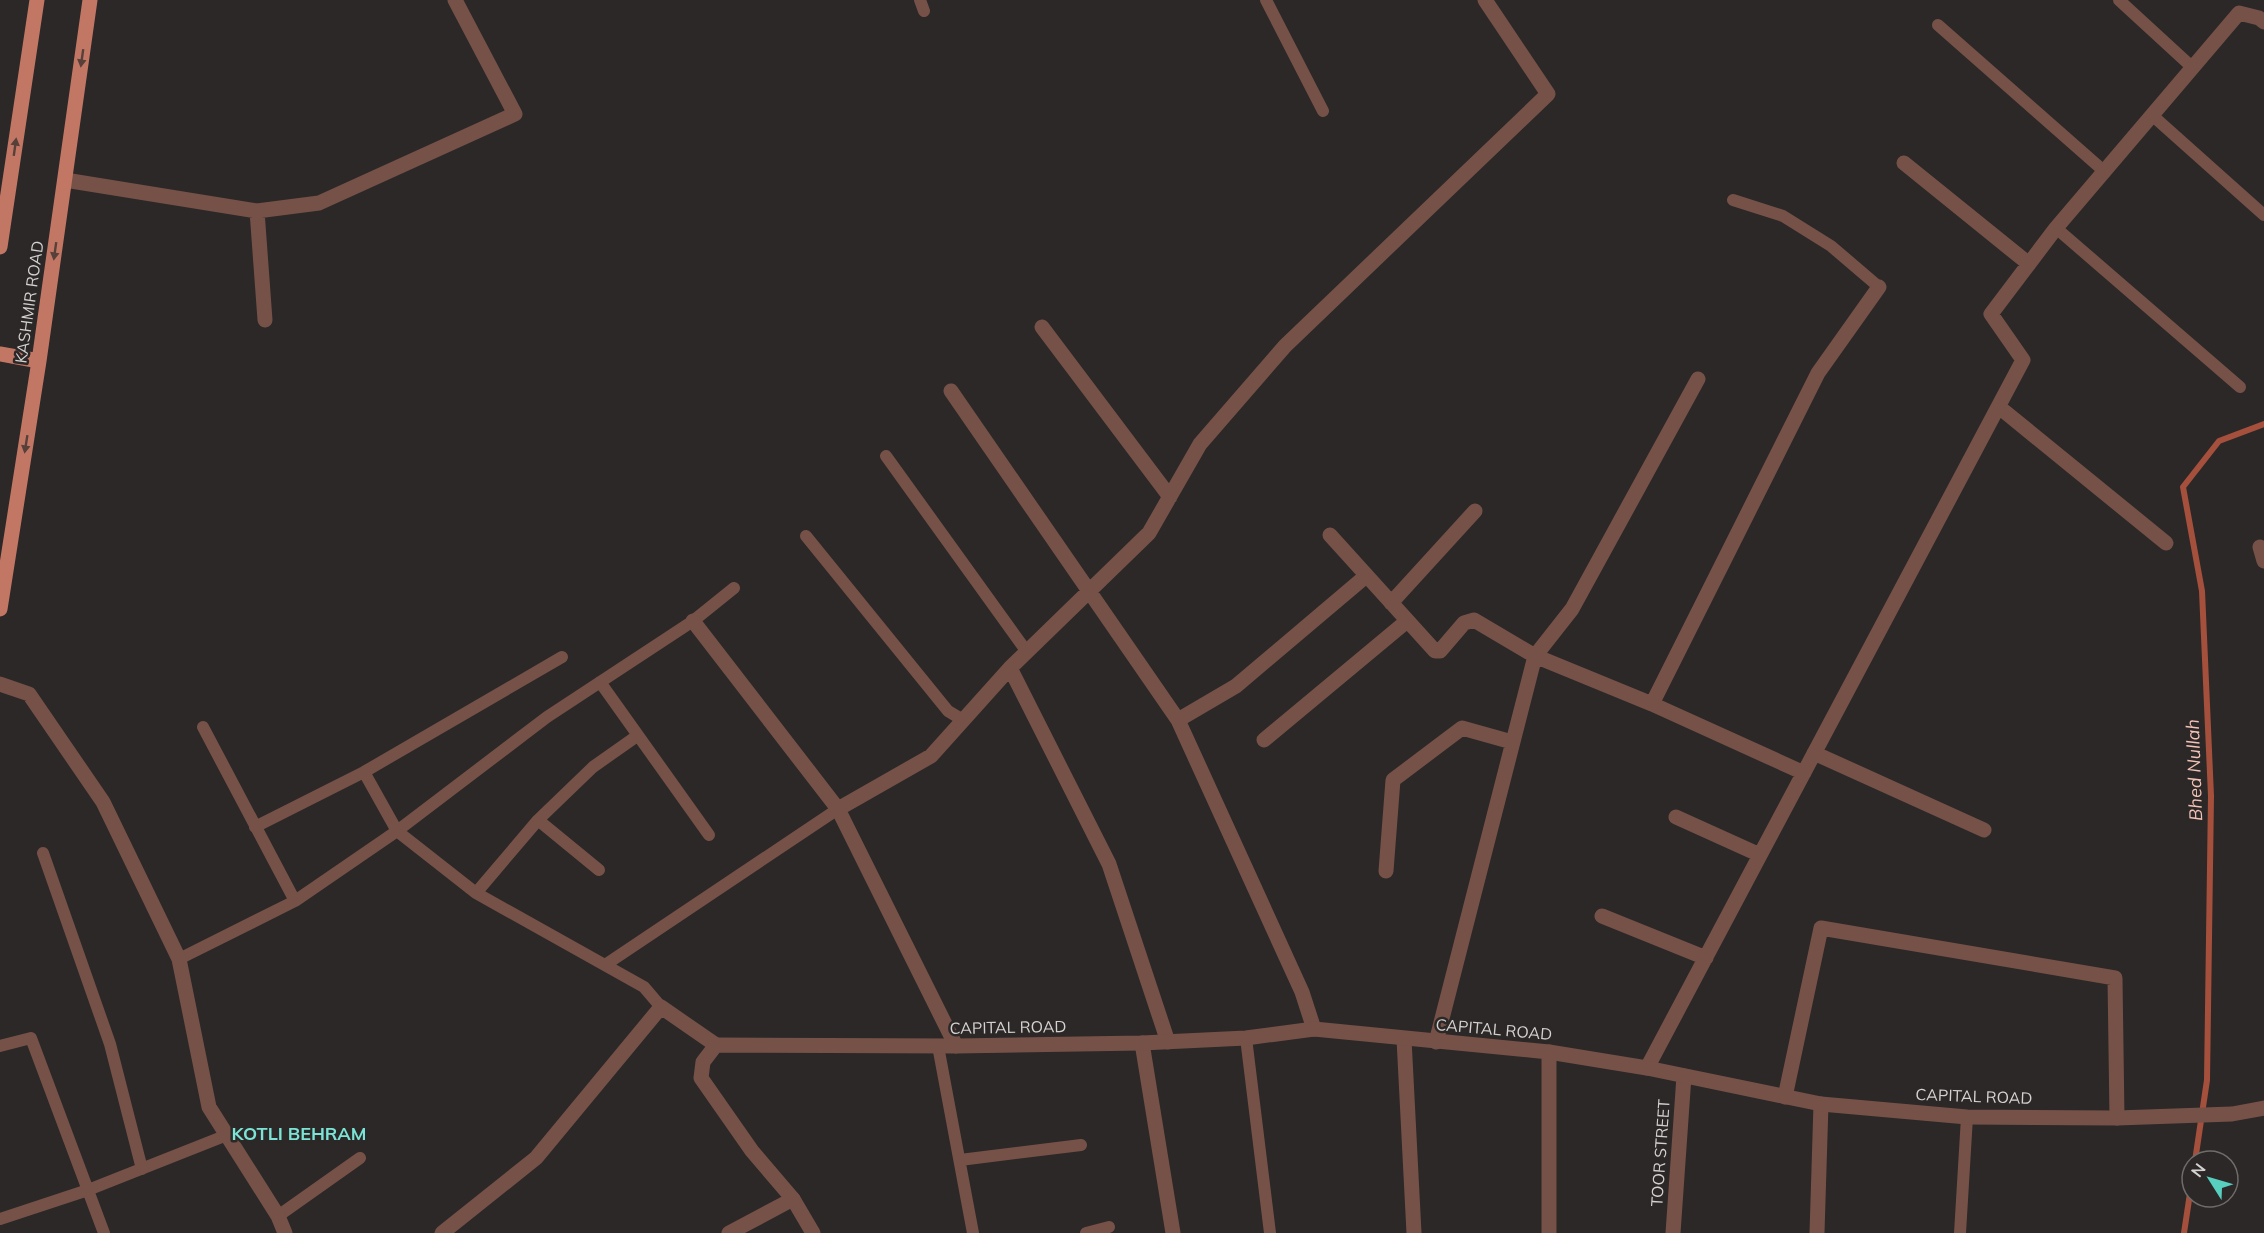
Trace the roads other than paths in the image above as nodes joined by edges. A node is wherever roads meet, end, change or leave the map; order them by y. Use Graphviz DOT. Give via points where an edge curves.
graph roads {
  1 [pos="36,0"];
  2 [pos="90,0"];
  3 [pos="455,0"];
  4 [pos="1266,0"];
  5 [pos="1485,0"];
  6 [pos="2119,0"];
  7 [pos="2262,17"];
  8 [pos="1938,25"];
  9 [pos="2193,68"];
  10 [pos="1323,111"];
  11 [pos="2153,116"];
  12 [pos="1904,163"];
  13 [pos="2104,172"];
  14 [pos="65,180"];
  15 [pos="1733,200"];
  16 [pos="256,211"];
  17 [pos="2264,215"];
  18 [pos="2056,228"];
  19 [pos="0,247"];
  20 [pos="2029,264"];
  21 [pos="1879,288"];
  22 [pos="265,320"];
  23 [pos="1042,327"];
  24 [pos="0,354"];
  25 [pos="39,361"];
  26 [pos="1698,380"];
  27 [pos="2240,387"];
  28 [pos="951,391"];
  29 [pos="1999,407"];
  30 [pos="885,456"];
  31 [pos="1170,497"];
  32 [pos="1475,511"];
  33 [pos="806,536"];
  34 [pos="1330,536"];
  35 [pos="2166,543"];
  36 [pos="1366,576"];
  37 [pos="734,588"];
  38 [pos="1088,591"];
  39 [pos="1391,603"];
  40 [pos="0,609"];
  41 [pos="693,621"];
  42 [pos="1407,621"];
  43 [pos="1026,652"];
  44 [pos="1535,656"];
  45 [pos="562,657"];
  46 [pos="1010,668"];
  47 [pos="600,682"];
  48 [pos="0,684"];
  49 [pos="1652,704"];
  50 [pos="963,720"];
  51 [pos="1178,720"];
  52 [pos="203,727"];
  53 [pos="637,736"];
  54 [pos="1264,740"];
  55 [pos="1512,742"];
  56 [pos="1814,753"];
  57 [pos="364,772"];
  58 [pos="1803,773"];
  59 [pos="838,809"];
  60 [pos="1676,817"];
  61 [pos="538,820"];
  62 [pos="255,827"];
  63 [pos="1984,830"];
  64 [pos="397,831"];
  65 [pos="709,835"];
  66 [pos="43,853"];
  67 [pos="1760,855"];
  68 [pos="599,870"];
  69 [pos="1386,871"];
  70 [pos="476,892"];
  71 [pos="296,901"];
  72 [pos="1602,916"];
  73 [pos="1706,958"];
  74 [pos="179,960"];
  75 [pos="606,965"];
  76 [pos="661,1007"];
  77 [pos="1314,1029"];
  78 [pos="1246,1038"];
  79 [pos="1404,1039"];
  80 [pos="1168,1042"];
  81 [pos="1436,1042"];
  82 [pos="1142,1043"];
  83 [pos="716,1045"];
  84 [pos="0,1046"];
  85 [pos="939,1046"];
  86 [pos="956,1046"];
  87 [pos="1549,1052"];
  88 [pos="1647,1068"];
  89 [pos="1684,1076"];
  90 [pos="1785,1097"];
  91 [pos="1821,1104"];
  92 [pos="2264,1108"];
  93 [pos="1967,1117"];
  94 [pos="2117,1118"];
  95 [pos="227,1136"];
  96 [pos="1081,1145"];
  97 [pos="360,1158"];
  98 [pos="960,1160"];
  99 [pos="142,1169"];
  100 [pos="88,1190"];
  101 [pos="793,1199"];
  102 [pos="278,1216"];
  103 [pos="0,1219"];
  104 [pos="1109,1227"];
  105 [pos="104,1233"];
  106 [pos="285,1233"];
  107 [pos="442,1233"];
  108 [pos="729,1233"];
  109 [pos="813,1233"];
  110 [pos="973,1233"];
  111 [pos="1086,1233"];
  112 [pos="1173,1233"];
  113 [pos="1270,1233"];
  114 [pos="1414,1233"];
  115 [pos="1550,1233"];
  116 [pos="1673,1233"];
  117 [pos="1817,1233"];
  118 [pos="1960,1233"];
  19 -- 1 [label="main road, one-way"];
  2 -- 14 [label="main road, KASHMIR ROAD, one-way"];
  3 -- 16 [label="street" via="515,114 319,203"];
  4 -- 10 [label="lane"];
  5 -- 31 [label="street" via="1548,94 1286,346 1200,444"];
  6 -- 9 [label="lane"];
  7 -- 9 [label="street" via="2239,13"];
  8 -- 13 [label="lane"];
  9 -- 11 [label="street"];
  11 -- 13 [label="street"];
  11 -- 17 [label="lane"];
  12 -- 20 [label="street"];
  13 -- 18 [label="street"];
  14 -- 16 [label="street"];
  14 -- 25 [label="main road, KASHMIR ROAD, one-way"];
  15 -- 21 [label="lane" via="1783,216 1831,246"];
  16 -- 22 [label="street"];
  18 -- 20 [label="street"];
  18 -- 27 [label="lane"];
  20 -- 29 [label="street" via="1991,314 2023,360"];
  21 -- 49 [label="street" via="1818,374"];
  23 -- 31 [label="street"];
  24 -- 25 [label="main road"];
  25 -- 40 [label="main road, KASHMIR ROAD, one-way"];
  26 -- 44 [label="street" via="1572,609"];
  28 -- 38 [label="street"];
  29 -- 35 [label="street"];
  29 -- 56 [label="street"];
  30 -- 43 [label="lane"];
  31 -- 38 [label="street" via="1149,533"];
  32 -- 39 [label="street"];
  33 -- 50 [label="lane" via="948,711"];
  34 -- 36 [label="street"];
  36 -- 39 [label="street"];
  36 -- 51 [label="street" via="1236,686"];
  37 -- 41 [label="lane"];
  38 -- 43 [label="street"];
  38 -- 51 [label="street"];
  39 -- 42 [label="street"];
  41 -- 47 [label="lane"];
  41 -- 59 [label="street"];
  42 -- 44 [label="street" via="1435,651 1440,651 1464,623 1474,620"];
  42 -- 54 [label="street"];
  43 -- 46 [label="street"];
  44 -- 49 [label="street"];
  44 -- 55 [label="street"];
  45 -- 57 [label="lane"];
  46 -- 50 [label="street"];
  46 -- 80 [label="street" via="1109,864"];
  47 -- 53 [label="lane"];
  47 -- 64 [label="lane" via="547,717"];
  48 -- 74 [label="street" via="28,694 103,802"];
  49 -- 58 [label="street"];
  50 -- 59 [label="street" via="931,756"];
  51 -- 77 [label="street" via="1302,992"];
  52 -- 62 [label="lane"];
  53 -- 61 [label="lane" via="593,767"];
  53 -- 65 [label="lane"];
  55 -- 69 [label="street" via="1462,728 1393,780"];
  55 -- 81 [label="street"];
  56 -- 58 [label="street"];
  56 -- 63 [label="street"];
  57 -- 62 [label="lane"];
  57 -- 64 [label="lane"];
  58 -- 67 [label="street"];
  59 -- 75 [label="lane"];
  59 -- 86 [label="street"];
  60 -- 67 [label="street"];
  61 -- 68 [label="lane"];
  61 -- 70 [label="lane"];
  62 -- 71 [label="lane"];
  64 -- 70 [label="lane"];
  64 -- 71 [label="lane"];
  66 -- 99 [label="lane" via="110,1044"];
  67 -- 73 [label="street"];
  70 -- 75 [label="lane"];
  71 -- 74 [label="lane"];
  72 -- 73 [label="street"];
  73 -- 88 [label="street"];
  74 -- 95 [label="street" via="209,1107"];
  75 -- 76 [label="lane" via="644,987"];
  76 -- 83 [label="street"];
  76 -- 107 [label="street" via="536,1158"];
  77 -- 78 [label="street, CAPITAL ROAD"];
  77 -- 79 [label="street, CAPITAL ROAD"];
  78 -- 80 [label="street, CAPITAL ROAD"];
  78 -- 113 [label="lane"];
  79 -- 81 [label="street, CAPITAL ROAD"];
  79 -- 114 [label="street"];
  80 -- 82 [label="street, CAPITAL ROAD"];
  81 -- 87 [label="street, CAPITAL ROAD"];
  82 -- 86 [label="street, CAPITAL ROAD"];
  82 -- 112 [label="street"];
  83 -- 85 [label="street, CAPITAL ROAD"];
  83 -- 101 [label="street" via="703,1062 701,1078 752,1151"];
  84 -- 100 [label="lane" via="31,1038"];
  85 -- 86 [label="street, CAPITAL ROAD"];
  85 -- 98 [label="lane"];
  87 -- 88 [label="street, CAPITAL ROAD"];
  87 -- 115 [label="street"];
  88 -- 89 [label="street, CAPITAL ROAD"];
  89 -- 90 [label="street, CAPITAL ROAD"];
  89 -- 116 [label="street, TOOR STREET"];
  90 -- 91 [label="street, CAPITAL ROAD"];
  90 -- 94 [label="street" via="1821,928 2115,978"];
  91 -- 93 [label="street, CAPITAL ROAD"];
  91 -- 117 [label="street"];
  92 -- 94 [label="street, CAPITAL ROAD" via="2232,1114"];
  93 -- 94 [label="street, CAPITAL ROAD"];
  93 -- 118 [label="lane"];
  95 -- 99 [label="lane"];
  95 -- 102 [label="street"];
  96 -- 98 [label="lane"];
  97 -- 102 [label="lane"];
  98 -- 110 [label="lane"];
  99 -- 100 [label="lane"];
  100 -- 103 [label="lane"];
  100 -- 105 [label="lane"];
  101 -- 108 [label="street"];
  101 -- 109 [label="street"];
  102 -- 106 [label="street"];
  104 -- 111 [label="lane"];
}
